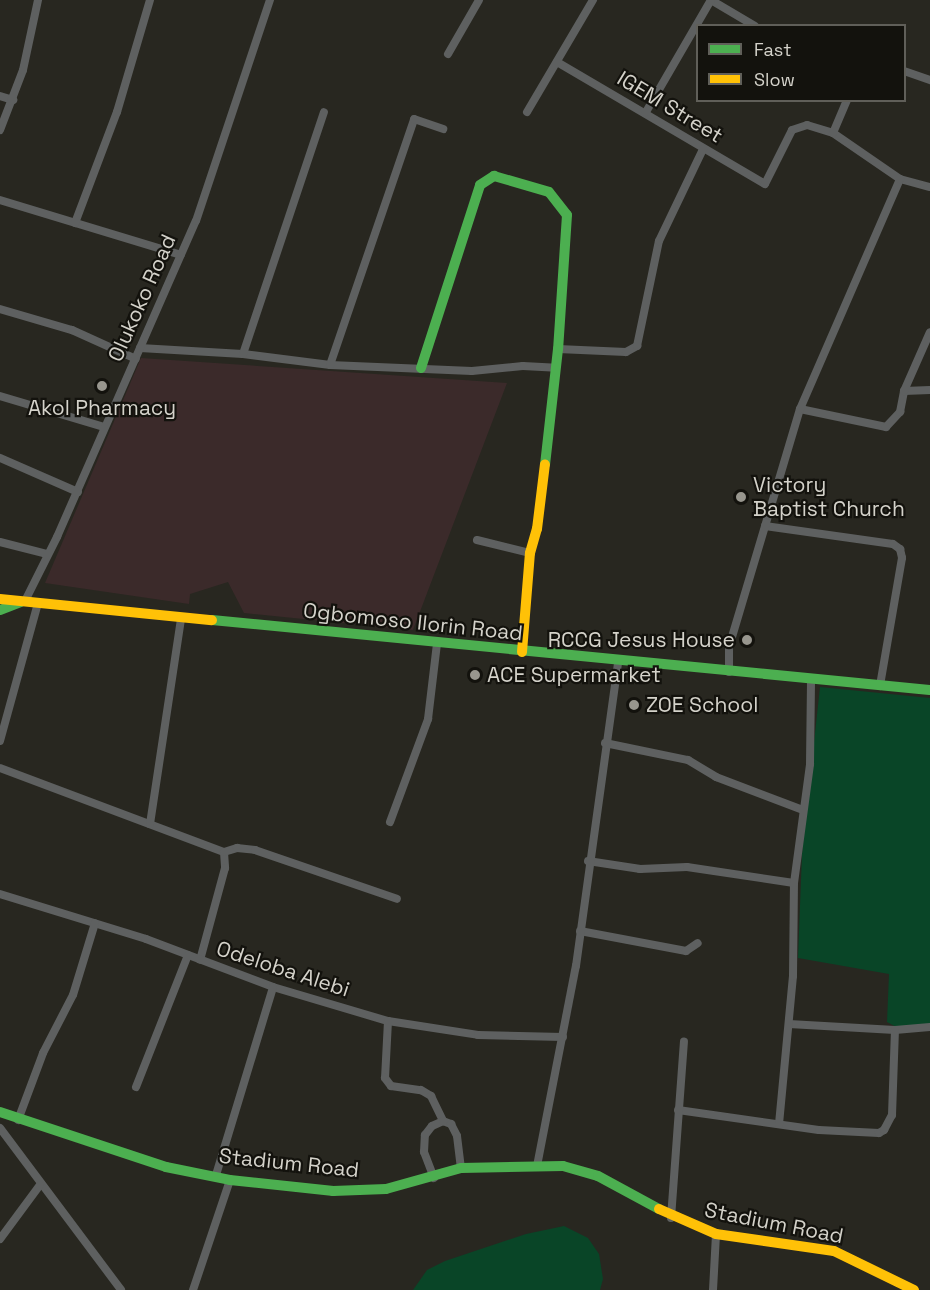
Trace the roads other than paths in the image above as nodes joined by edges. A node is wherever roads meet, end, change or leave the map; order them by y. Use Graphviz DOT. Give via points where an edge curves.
graph roads {
  1 [pos="38,0"];
  2 [pos="150,0"];
  3 [pos="270,0"];
  4 [pos="479,0"];
  5 [pos="593,0"];
  6 [pos="711,0"];
  7 [pos="697,24"];
  8 [pos="752,24"];
  9 [pos="696,26"];
  10 [pos="448,54"];
  11 [pos="557,62"];
  12 [pos="906,72"];
  13 [pos="930,80"];
  14 [pos="0,96"];
  15 [pos="13,100"];
  16 [pos="846,102"];
  17 [pos="324,112"];
  18 [pos="527,112"];
  19 [pos="646,112"];
  20 [pos="443,129"];
  21 [pos="0,130"];
  22 [pos="833,134"];
  23 [pos="703,149"];
  24 [pos="900,179"];
  25 [pos="930,187"];
  26 [pos="0,200"];
  27 [pos="75,223"];
  28 [pos="181,255"];
  29 [pos="0,309"];
  30 [pos="930,332"];
  31 [pos="140,348"];
  32 [pos="558,349"];
  33 [pos="243,354"];
  34 [pos="136,359"];
  35 [pos="330,364"];
  36 [pos="421,368"];
  37 [pos="556,368"];
  38 [pos="930,390"];
  39 [pos="904,391"];
  40 [pos="0,396"];
  41 [pos="800,409"];
  42 [pos="104,427"];
  43 [pos="0,458"];
  44 [pos="78,492"];
  45 [pos="765,526"];
  46 [pos="477,540"];
  47 [pos="0,542"];
  48 [pos="530,553"];
  49 [pos="47,554"];
  50 [pos="0,599"];
  51 [pos="24,601"];
  52 [pos="38,603"];
  53 [pos="0,610"];
  54 [pos="181,619"];
  55 [pos="437,644"];
  56 [pos="522,652"];
  57 [pos="618,662"];
  58 [pos="729,672"];
  59 [pos="811,679"];
  60 [pos="880,686"];
  61 [pos="930,690"];
  62 [pos="0,741"];
  63 [pos="605,743"];
  64 [pos="0,768"];
  65 [pos="803,810"];
  66 [pos="390,822"];
  67 [pos="150,824"];
  68 [pos="224,852"];
  69 [pos="588,861"];
  70 [pos="794,883"];
  71 [pos="0,894"];
  72 [pos="397,899"];
  73 [pos="95,923"];
  74 [pos="580,931"];
  75 [pos="698,943"];
  76 [pos="188,956"];
  77 [pos="200,960"];
  78 [pos="273,987"];
  79 [pos="388,1021"];
  80 [pos="789,1024"];
  81 [pos="930,1027"];
  82 [pos="895,1030"];
  83 [pos="563,1037"];
  84 [pos="684,1041"];
  85 [pos="136,1087"];
  86 [pos="678,1110"];
  87 [pos="0,1112"];
  88 [pos="18,1120"];
  89 [pos="443,1121"];
  90 [pos="779,1124"];
  91 [pos="0,1128"];
  92 [pos="537,1166"];
  93 [pos="461,1168"];
  94 [pos="216,1175"];
  95 [pos="434,1178"];
  96 [pos="230,1180"];
  97 [pos="40,1185"];
  98 [pos="672,1218"];
  99 [pos="716,1234"];
  100 [pos="0,1239"];
  101 [pos="121,1290"];
  102 [pos="193,1290"];
  103 [pos="713,1290"];
  104 [pos="914,1290"];
  1 -- 15 [label="street"];
  2 -- 27 [label="street" via="117,112"];
  3 -- 28 [label="street, Olukoko Road"];
  4 -- 10 [label="street"];
  5 -- 11 [label="street"];
  6 -- 7 [label="street"];
  6 -- 8 [label="street"];
  9 -- 19 [label="street"];
  11 -- 18 [label="street"];
  11 -- 19 [label="street, IGEM Street"];
  12 -- 13 [label="street"];
  14 -- 15 [label="street"];
  15 -- 21 [label="street"];
  16 -- 22 [label="street"];
  17 -- 33 [label="street"];
  19 -- 23 [label="street, IGEM Street"];
  20 -- 35 [label="street" via="414,119"];
  22 -- 23 [label="street, IGEM Street" via="807,125 792,130 765,184"];
  22 -- 24 [label="street"];
  23 -- 32 [label="street" via="659,241 638,346 626,352"];
  24 -- 25 [label="street"];
  24 -- 41 [label="street"];
  26 -- 27 [label="street"];
  27 -- 28 [label="street"];
  28 -- 31 [label="street, Olukoko Road"];
  29 -- 34 [label="street" via="72,330"];
  30 -- 39 [label="street"];
  31 -- 33 [label="street"];
  31 -- 34 [label="street, Olukoko Road"];
  32 -- 36 [label="main road" via="565,209 543,189 494,176 480,185"];
  32 -- 37 [label="main road"];
  33 -- 35 [label="street"];
  34 -- 42 [label="street, Olukoko Road"];
  35 -- 36 [label="street"];
  36 -- 37 [label="street"];
  37 -- 48 [label="main road" via="537,529"];
  38 -- 39 [label="street"];
  39 -- 41 [label="street" via="900,412 886,428"];
  40 -- 42 [label="street"];
  41 -- 45 [label="street"];
  42 -- 44 [label="street, Olukoko Road"];
  43 -- 44 [label="street"];
  44 -- 49 [label="street, Olukoko Road"];
  45 -- 58 [label="street" via="729,647"];
  45 -- 60 [label="street" via="893,544 900,549 902,558"];
  46 -- 48 [label="street"];
  47 -- 49 [label="street"];
  48 -- 56 [label="main road"];
  49 -- 51 [label="street, Olukoko Road"];
  50 -- 51 [label="main road, Ogbomoso Ilorin Road"];
  51 -- 52 [label="main road, Ogbomoso Ilorin Road"];
  51 -- 53 [label="main road"];
  52 -- 54 [label="main road, Ogbomoso Ilorin Road"];
  52 -- 62 [label="street"];
  54 -- 55 [label="main road, Ogbomoso Ilorin Road"];
  54 -- 67 [label="street"];
  55 -- 56 [label="main road, Ogbomoso Ilorin Road"];
  55 -- 66 [label="street" via="428,719"];
  56 -- 57 [label="main road, Ogbomoso Ilorin Road"];
  57 -- 58 [label="main road, Ogbomoso Ilorin Road"];
  57 -- 63 [label="street"];
  58 -- 59 [label="main road, Ogbomoso Ilorin Road"];
  59 -- 60 [label="main road, Ogbomoso Ilorin Road"];
  59 -- 65 [label="street" via="813,712"];
  60 -- 61 [label="main road, Ogbomoso Ilorin Road"];
  63 -- 65 [label="street" via="688,760 716,777"];
  63 -- 69 [label="street"];
  64 -- 67 [label="street"];
  65 -- 70 [label="street"];
  67 -- 68 [label="street"];
  68 -- 72 [label="street" via="237,848 255,850"];
  68 -- 77 [label="street" via="225,868"];
  69 -- 70 [label="street" via="640,869 687,867"];
  69 -- 74 [label="street"];
  70 -- 80 [label="street"];
  71 -- 73 [label="street, Odeloba Alebi"];
  73 -- 76 [label="street, Odeloba Alebi"];
  73 -- 88 [label="street" via="73,995 43,1053"];
  74 -- 75 [label="street" via="686,951"];
  74 -- 83 [label="street"];
  76 -- 77 [label="street, Odeloba Alebi"];
  76 -- 85 [label="street"];
  77 -- 78 [label="street, Odeloba Alebi"];
  78 -- 79 [label="street, Odeloba Alebi"];
  78 -- 94 [label="street"];
  79 -- 83 [label="street, Odeloba Alebi" via="478,1035"];
  79 -- 89 [label="street" via="386,1078 391,1086 421,1090 431,1096"];
  80 -- 82 [label="street"];
  80 -- 90 [label="street"];
  81 -- 82 [label="street"];
  82 -- 90 [label="street" via="892,1115 884,1130 872,1134"];
  83 -- 92 [label="street"];
  84 -- 86 [label="street"];
  86 -- 90 [label="street"];
  86 -- 98 [label="street"];
  87 -- 88 [label="main road, Stadium Road"];
  88 -- 94 [label="main road, Stadium Road" via="131,1158"];
  89 -- 93 [label="street" via="451,1124 457,1136"];
  89 -- 95 [label="street" via="425,1135 424,1152"];
  91 -- 97 [label="street"];
  92 -- 93 [label="main road, Stadium Road"];
  92 -- 98 [label="main road, Stadium Road" via="563,1166 598,1176"];
  93 -- 95 [label="main road, Stadium Road"];
  94 -- 96 [label="main road, Stadium Road"];
  95 -- 96 [label="main road, Stadium Road" via="357,1192"];
  96 -- 102 [label="street"];
  97 -- 100 [label="street"];
  97 -- 101 [label="street"];
  98 -- 99 [label="main road, Stadium Road"];
  99 -- 103 [label="street"];
  99 -- 104 [label="main road, Stadium Road" via="834,1251"];
}
